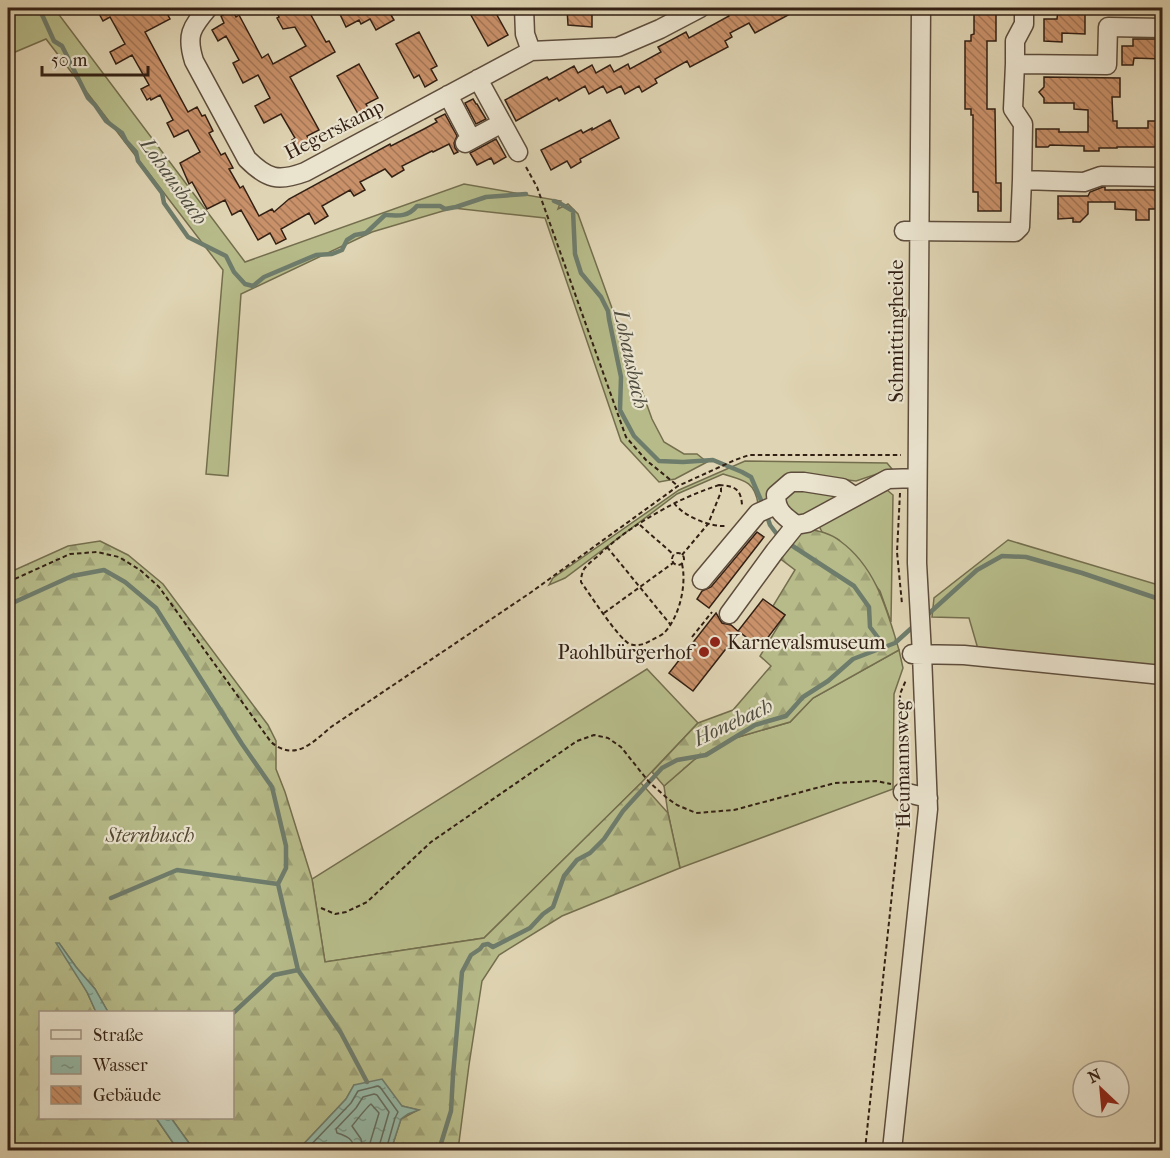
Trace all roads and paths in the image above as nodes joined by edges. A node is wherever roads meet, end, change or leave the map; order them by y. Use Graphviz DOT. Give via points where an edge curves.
graph roads {
  1 [pos="208,8"];
  2 [pos="524,8"];
  3 [pos="699,8"];
  4 [pos="921,8"];
  5 [pos="1024,8"];
  6 [pos="1162,28"];
  7 [pos="531,51"];
  8 [pos="1015,64"];
  9 [pos="478,79"];
  10 [pos="448,95"];
  11 [pos="502,123"];
  12 [pos="518,152"];
  13 [pos="1162,177"];
  14 [pos="1022,180"];
  15 [pos="912,231"];
  16 [pos="902,455"];
  17 [pos="909,478"];
  18 [pos="719,485"];
  19 [pos="678,486"];
  20 [pos="855,497"];
  21 [pos="674,503"];
  22 [pos="762,508"];
  23 [pos="639,524"];
  24 [pos="708,524"];
  25 [pos="727,526"];
  26 [pos="794,528"];
  27 [pos="607,547"];
  28 [pos="674,555"];
  29 [pos="682,555"];
  30 [pos="673,563"];
  31 [pos="682,564"];
  32 [pos="702,580"];
  33 [pos="8,582"];
  34 [pos="640,586"];
  35 [pos="911,610"];
  36 [pos="603,613"];
  37 [pos="729,614"];
  38 [pos="670,624"];
  39 [pos="692,637"];
  40 [pos="918,649"];
  41 [pos="1162,675"];
  42 [pos="903,792"];
  43 [pos="928,798"];
  44 [pos="321,908"];
  45 [pos="865,1150"];
  46 [pos="892,1150"];
  1 -- 10 [label="street, Hegerskamp" via="191,34 189,44 194,61 247,159 258,171 273,177 289,178 304,172"];
  2 -- 7 [label="street" via="525,34"];
  3 -- 7 [label="street, Hegerskamp" via="618,46"];
  4 -- 15 [label="street, Schmittingheide"];
  5 -- 8 [label="street" via="1024,24 1014,41"];
  6 -- 8 [label="street" via="1108,27 1107,65"];
  7 -- 9 [label="street, Hegerskamp"];
  8 -- 14 [label="street" via="1013,109 1023,124"];
  9 -- 10 [label="street, Hegerskamp"];
  9 -- 11 [label="street"];
  10 -- 11 [label="street" via="467,140"];
  11 -- 12 [label="street"];
  12 -- 19 [label="path" via="537,187 626,437"];
  13 -- 14 [label="street" via="1101,176 1084,182"];
  14 -- 15 [label="street" via="1020,227 1015,232"];
  15 -- 17 [label="street, Schmittingheide"];
  16 -- 19 [label="path" via="749,455"];
  17 -- 20 [label="street" via="888,479"];
  17 -- 35 [label="street, Schmittingheide" via="917,563"];
  17 -- 35 [label="path" via="897,552 900,591"];
  18 -- 21 [label="path"];
  18 -- 22 [label="path" via="730,486"];
  18 -- 24 [label="path" via="721,492"];
  19 -- 33 [label="path" via="530,593 297,751 278,748 271,742 159,587 119,557 97,552 70,554"];
  20 -- 22 [label="street" via="842,488 791,482"];
  20 -- 26 [label="street"];
  21 -- 23 [label="path"];
  21 -- 24 [label="path" via="681,511"];
  22 -- 26 [label="street" via="785,517"];
  22 -- 32 [label="street"];
  23 -- 27 [label="path"];
  23 -- 28 [label="path"];
  24 -- 25 [label="path"];
  24 -- 29 [label="path"];
  26 -- 37 [label="street"];
  27 -- 34 [label="path"];
  27 -- 36 [label="path" via="581,577"];
  28 -- 29 [label="path"];
  28 -- 30 [label="path"];
  29 -- 31 [label="path"];
  30 -- 31 [label="path"];
  30 -- 34 [label="path"];
  31 -- 38 [label="path" via="682,595"];
  34 -- 36 [label="path"];
  34 -- 38 [label="path"];
  35 -- 40 [label="street, Schmittingheide"];
  36 -- 38 [label="path" via="630,644 642,645 654,639"];
  37 -- 39 [label="path" via="718,605"];
  40 -- 41 [label="street"];
  40 -- 42 [label="path" via="900,694"];
  40 -- 43 [label="street, Heumannsweg"];
  42 -- 43 [label="street"];
  42 -- 44 [label="path" via="895,785 876,781 835,783 734,810 696,813 667,798 621,747 594,735 577,741 431,842 366,902 335,914"];
  42 -- 45 [label="path"];
  43 -- 46 [label="street, Heumannsweg"];
}
